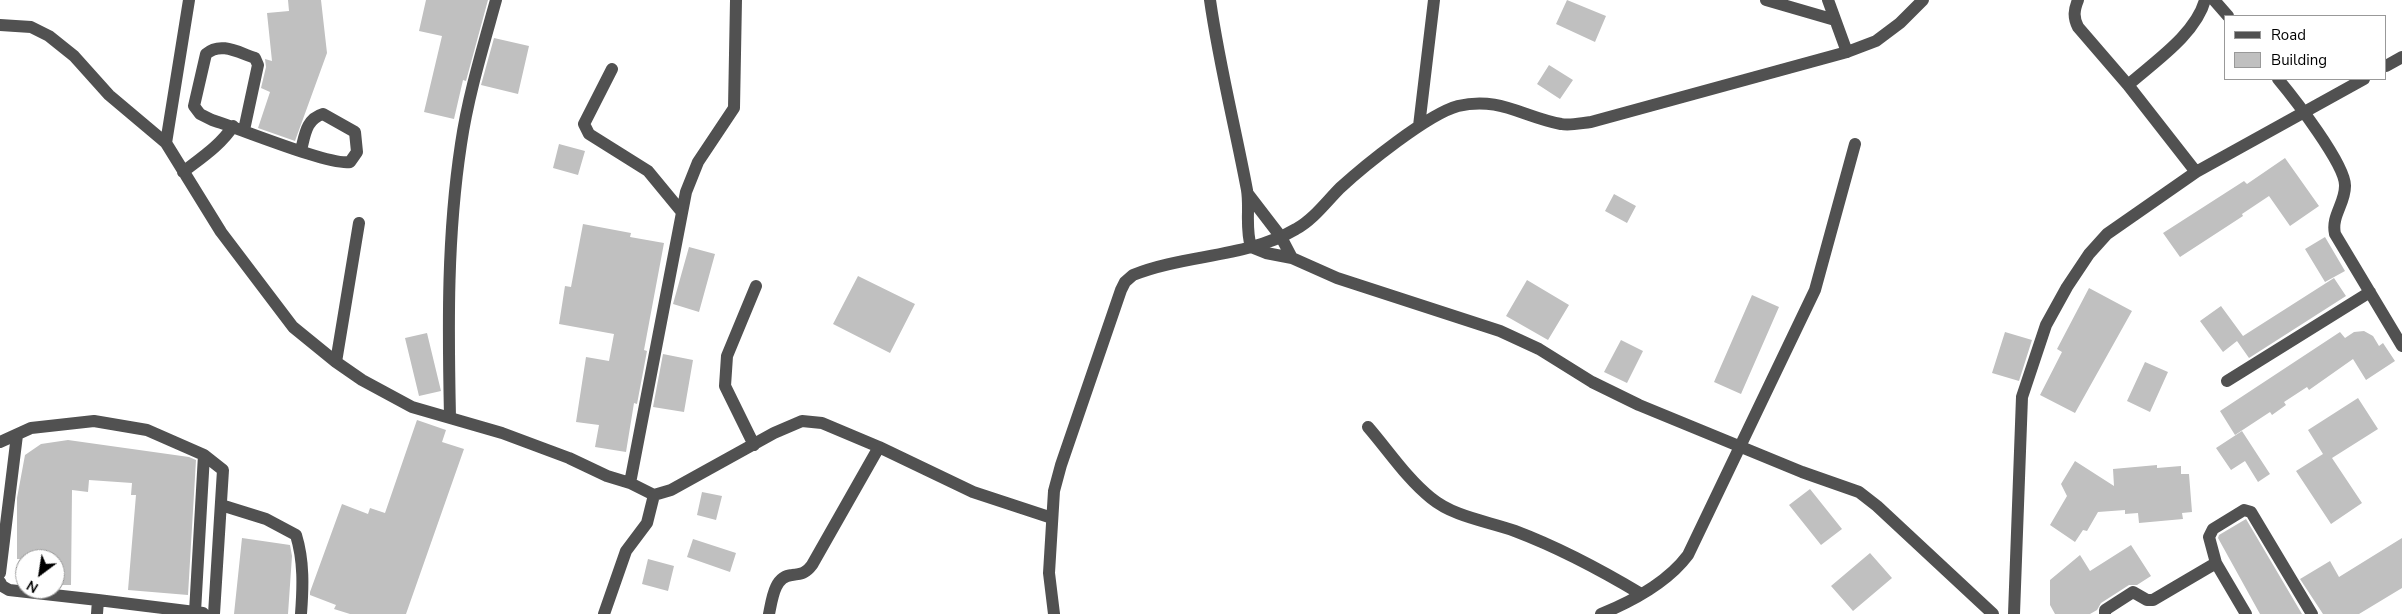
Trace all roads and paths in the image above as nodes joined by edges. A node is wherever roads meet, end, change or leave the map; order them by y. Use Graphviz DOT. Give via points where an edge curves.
graph roads {
  1 [pos="189,0"];
  2 [pos="496,0"];
  3 [pos="736,0"];
  4 [pos="1210,0"];
  5 [pos="1434,0"];
  6 [pos="1766,0"];
  7 [pos="1828,0"];
  8 [pos="1923,0"];
  9 [pos="2078,0"];
  10 [pos="2205,0"];
  11 [pos="2214,0"];
  12 [pos="2227,15"];
  13 [pos="1835,20"];
  14 [pos="0,25"];
  15 [pos="1847,52"];
  16 [pos="2402,57"];
  17 [pos="2387,65"];
  18 [pos="612,68"];
  19 [pos="2279,80"];
  20 [pos="2362,80"];
  21 [pos="2128,85"];
  22 [pos="2306,113"];
  23 [pos="1419,126"];
  24 [pos="238,128"];
  25 [pos="166,143"];
  26 [pos="1855,144"];
  27 [pos="301,150"];
  28 [pos="184,172"];
  29 [pos="2196,172"];
  30 [pos="1248,194"];
  31 [pos="681,210"];
  32 [pos="359,223"];
  33 [pos="1282,237"];
  34 [pos="1251,247"];
  35 [pos="1292,258"];
  36 [pos="756,286"];
  37 [pos="2370,292"];
  38 [pos="2402,346"];
  39 [pos="336,362"];
  40 [pos="2227,381"];
  41 [pos="450,417"];
  42 [pos="1368,427"];
  43 [pos="17,435"];
  44 [pos="0,442"];
  45 [pos="754,444"];
  46 [pos="880,447"];
  47 [pos="1741,447"];
  48 [pos="204,455"];
  49 [pos="630,483"];
  50 [pos="654,495"];
  51 [pos="221,505"];
  52 [pos="1052,518"];
  53 [pos="2216,563"];
  54 [pos="0,573"];
  55 [pos="0,582"];
  56 [pos="1641,594"];
  57 [pos="98,600"];
  58 [pos="195,612"];
  59 [pos="98,614"];
  60 [pos="212,614"];
  61 [pos="301,614"];
  62 [pos="604,614"];
  63 [pos="769,614"];
  64 [pos="1054,614"];
  65 [pos="1601,614"];
  66 [pos="1992,614"];
  67 [pos="2014,614"];
  68 [pos="2105,614"];
  69 [pos="2246,614"];
  70 [pos="2312,614"];
  1 -- 25 [label="street"];
  2 -- 41 [label="street" via="461,143 453,208 448,281"];
  3 -- 31 [label="street" via="734,108 698,162"];
  4 -- 30 [label="street"];
  5 -- 23 [label="street"];
  6 -- 13 [label="street"];
  7 -- 13 [label="street"];
  8 -- 15 [label="street" via="1876,41"];
  9 -- 21 [label="street" via="2074,20 2078,27"];
  10 -- 21 [label="street" via="2202,13 2188,31"];
  11 -- 12 [label="street"];
  13 -- 15 [label="street"];
  14 -- 25 [label="street" via="31,27 49,36 74,56 109,95"];
  15 -- 23 [label="street" via="1591,122 1562,124 1506,106 1482,102 1456,106"];
  16 -- 17 [label="street"];
  18 -- 31 [label="street" via="584,124 589,134 648,170"];
  19 -- 22 [label="street"];
  20 -- 22 [label="street"];
  21 -- 29 [label="street"];
  22 -- 29 [label="street"];
  22 -- 37 [label="street" via="2343,174 2346,189 2333,225 2335,234"];
  23 -- 33 [label="street" via="1345,183 1299,228"];
  24 -- 24 [label="street" via="258,65 255,58 220,46 206,54 194,106 200,114"];
  24 -- 27 [label="street"];
  24 -- 28 [label="street"];
  25 -- 28 [label="street"];
  26 -- 47 [label="street" via="1815,290"];
  27 -- 27 [label="street" via="342,164 350,162 357,152 355,132 323,114 316,116 309,122"];
  28 -- 39 [label="street" via="221,232 293,327"];
  29 -- 67 [label="street" via="2107,234 2089,254 2046,324 2022,397"];
  30 -- 33 [label="street"];
  30 -- 34 [label="street" via="1247,235"];
  31 -- 49 [label="street"];
  32 -- 39 [label="street"];
  33 -- 34 [label="street"];
  33 -- 35 [label="street"];
  34 -- 35 [label="street"];
  34 -- 52 [label="street" via="1141,272 1125,282 1061,465 1054,491"];
  35 -- 47 [label="street" via="1337,278 1500,331 1639,405"];
  36 -- 45 [label="street" via="727,356 725,386"];
  37 -- 38 [label="street"];
  37 -- 40 [label="street"];
  39 -- 41 [label="street" via="412,407"];
  41 -- 49 [label="street" via="502,433"];
  42 -- 56 [label="street" via="1430,498 1449,510 1553,547"];
  43 -- 44 [label="street"];
  43 -- 48 [label="street" via="31,428 94,421 147,430"];
  43 -- 54 [label="street"];
  45 -- 46 [label="street" via="802,421 822,423"];
  45 -- 50 [label="street" via="671,490"];
  46 -- 52 [label="street" via="973,492"];
  46 -- 63 [label="street" via="807,572 784,576 778,582"];
  47 -- 56 [label="street" via="1688,555 1670,576"];
  47 -- 66 [label="street" via="1860,492"];
  48 -- 51 [label="street" via="223,470"];
  48 -- 58 [label="street"];
  49 -- 50 [label="street"];
  50 -- 62 [label="street" via="647,523 626,551"];
  51 -- 60 [label="street"];
  51 -- 61 [label="street" via="266,519 296,535 301,552"];
  52 -- 64 [label="street" via="1049,573"];
  53 -- 68 [label="street" via="2153,600 2133,592 2105,610"];
  53 -- 69 [label="street"];
  53 -- 70 [label="street" via="2209,537 2213,529 2244,510 2251,512"];
  55 -- 57 [label="street" via="9,590"];
  56 -- 65 [label="street"];
  57 -- 58 [label="street"];
  57 -- 59 [label="street"];
  58 -- 60 [label="street"];
}
